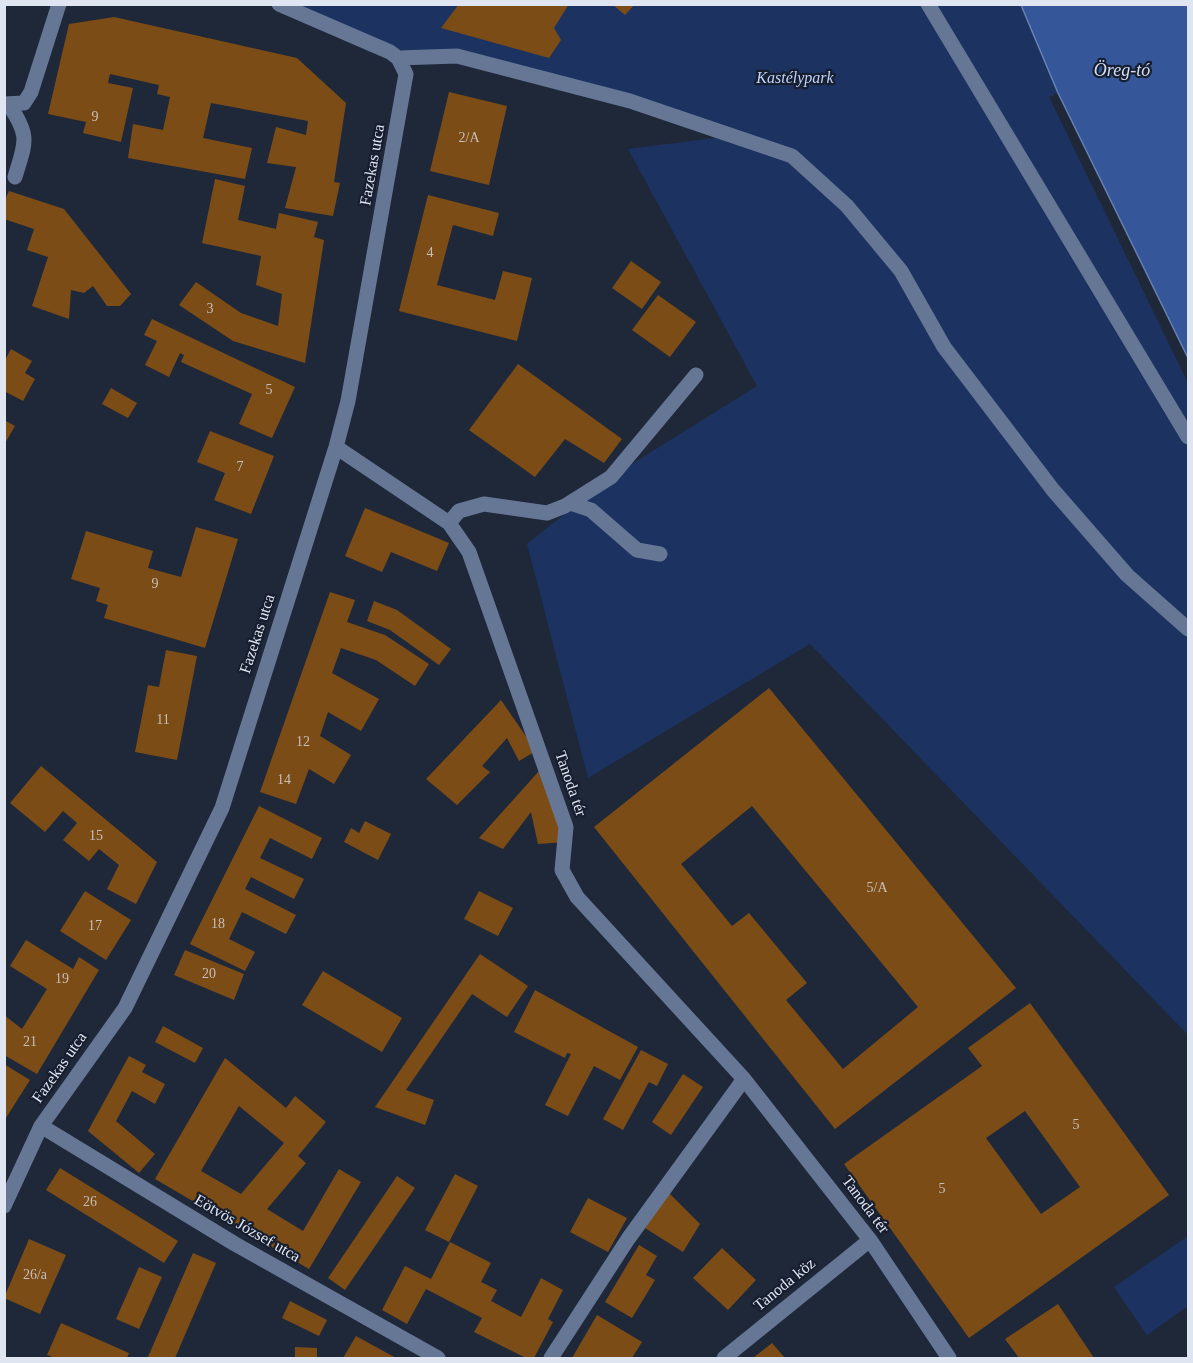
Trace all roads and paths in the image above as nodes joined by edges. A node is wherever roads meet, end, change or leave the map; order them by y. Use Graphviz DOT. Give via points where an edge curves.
graph roads {
  1 [pos="59,4"];
  2 [pos="279,4"];
  3 [pos="928,4"];
  4 [pos="398,58"];
  5 [pos="7,105"];
  6 [pos="15,177"];
  7 [pos="696,375"];
  8 [pos="1188,437"];
  9 [pos="336,447"];
  10 [pos="570,503"];
  11 [pos="449,523"];
  12 [pos="660,554"];
  13 [pos="1188,629"];
  14 [pos="744,1079"];
  15 [pos="41,1126"];
  16 [pos="4,1206"];
  17 [pos="870,1240"];
  18 [pos="438,1359"];
  19 [pos="551,1359"];
  20 [pos="724,1359"];
  21 [pos="949,1359"];
  1 -- 5 [label="street" via="31,92 24,103"];
  2 -- 4 [label="street"];
  3 -- 8 [label="street"];
  4 -- 9 [label="street, Fazekas utca" via="406,74 406,86 348,401"];
  4 -- 13 [label="street" via="457,56 630,101 792,156 847,206 901,272 945,347 1053,490 1127,575"];
  5 -- 6 [label="street" via="21,122 26,139"];
  7 -- 10 [label="street" via="611,477"];
  9 -- 11 [label="street, Tanoda tér"];
  9 -- 15 [label="street, Fazekas utca" via="222,808 125,1008"];
  10 -- 11 [label="street" via="547,513 484,504 459,511"];
  10 -- 12 [label="street" via="591,510 637,550"];
  11 -- 14 [label="street, Tanoda tér" via="469,552 566,827 562,870 577,897"];
  14 -- 17 [label="street, Tanoda tér"];
  14 -- 19 [label="street" via="628,1239"];
  15 -- 16 [label="street, Fazekas utca"];
  15 -- 18 [label="street, Eötvös József utca" via="235,1244"];
  17 -- 20 [label="street, Tanoda köz"];
  17 -- 21 [label="street, Tanoda tér"];
}
